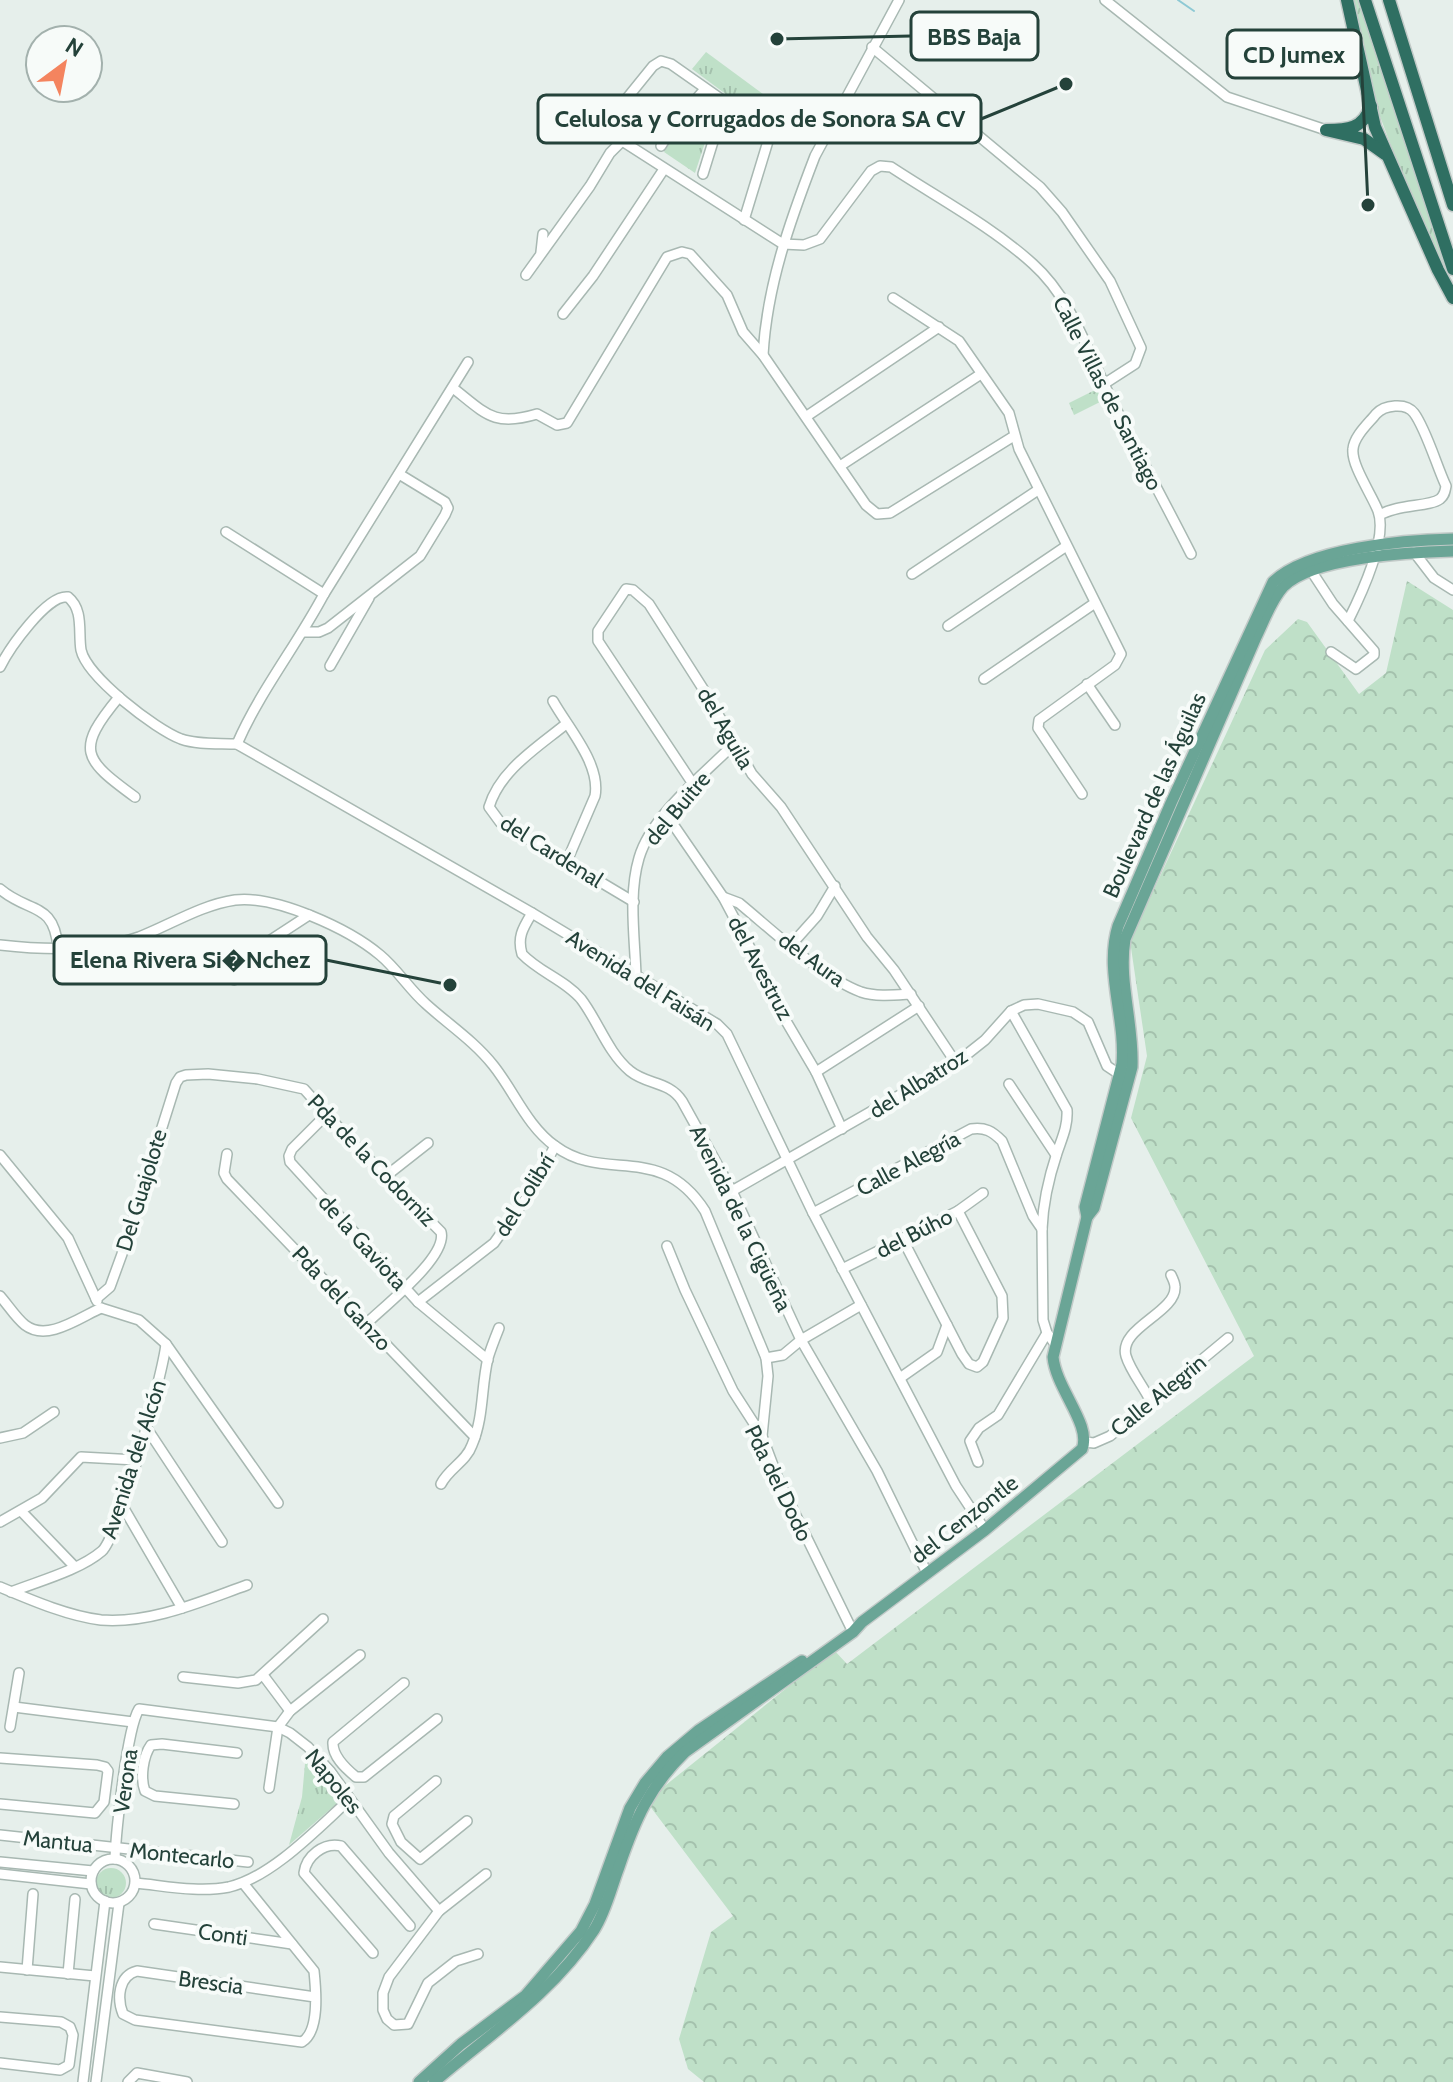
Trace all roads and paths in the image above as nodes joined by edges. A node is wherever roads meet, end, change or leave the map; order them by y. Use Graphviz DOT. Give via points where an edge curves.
graph roads {
  1 [pos="899,0"];
  2 [pos="1105,0"];
  3 [pos="1347,0"];
  4 [pos="1365,0"];
  5 [pos="1389,0"];
  6 [pos="872,47"];
  7 [pos="705,89"];
  8 [pos="725,103"];
  9 [pos="1371,106"];
  10 [pos="580,114"];
  11 [pos="602,129"];
  12 [pos="1326,130"];
  13 [pos="622,141"];
  14 [pos="661,146"];
  15 [pos="1390,159"];
  16 [pos="664,169"];
  17 [pos="703,174"];
  18 [pos="1453,205"];
  19 [pos="744,220"];
  20 [pos="543,234"];
  21 [pos="783,244"];
  22 [pos="541,255"];
  23 [pos="1453,269"];
  24 [pos="526,275"];
  25 [pos="893,298"];
  26 [pos="1453,298"];
  27 [pos="563,314"];
  28 [pos="939,327"];
  29 [pos="763,355"];
  30 [pos="468,362"];
  31 [pos="981,374"];
  32 [pos="1104,384"];
  33 [pos="453,388"];
  34 [pos="807,416"];
  35 [pos="1014,436"];
  36 [pos="840,466"];
  37 [pos="399,474"];
  38 [pos="1038,490"];
  39 [pos="1380,515"];
  40 [pos="226,532"];
  41 [pos="1453,539"];
  42 [pos="1065,547"];
  43 [pos="1376,550"];
  44 [pos="1453,551"];
  45 [pos="1414,552"];
  46 [pos="1191,554"];
  47 [pos="1312,572"];
  48 [pos="912,574"];
  49 [pos="1453,590"];
  50 [pos="372,592"];
  51 [pos="324,594"];
  52 [pos="1095,603"];
  53 [pos="1348,621"];
  54 [pos="948,626"];
  55 [pos="304,632"];
  56 [pos="1331,652"];
  57 [pos="330,666"];
  58 [pos="0,667"];
  59 [pos="984,679"];
  60 [pos="1087,684"];
  61 [pos="119,697"];
  62 [pos="553,701"];
  63 [pos="566,724"];
  64 [pos="1115,725"];
  65 [pos="237,744"];
  66 [pos="734,744"];
  67 [pos="693,784"];
  68 [pos="1082,794"];
  69 [pos="135,797"];
  70 [pos="666,814"];
  71 [pos="567,861"];
  72 [pos="835,886"];
  73 [pos="0,889"];
  74 [pos="723,897"];
  75 [pos="634,902"];
  76 [pos="532,913"];
  77 [pos="309,915"];
  78 [pos="0,945"];
  79 [pos="791,945"];
  80 [pos="58,948"];
  81 [pos="636,976"];
  82 [pos="234,980"];
  83 [pos="911,994"];
  84 [pos="919,1006"];
  85 [pos="1011,1011"];
  86 [pos="956,1063"];
  87 [pos="816,1072"];
  88 [pos="1119,1074"];
  89 [pos="180,1077"];
  90 [pos="1009,1084"];
  91 [pos="327,1114"];
  92 [pos="842,1129"];
  93 [pos="428,1143"];
  94 [pos="555,1146"];
  95 [pos="227,1154"];
  96 [pos="0,1155"];
  97 [pos="1056,1155"];
  98 [pos="787,1159"];
  99 [pos="386,1176"];
  100 [pos="732,1191"];
  101 [pos="983,1193"];
  102 [pos="958,1211"];
  103 [pos="813,1213"];
  104 [pos="1087,1217"];
  105 [pos="1042,1229"];
  106 [pos="902,1238"];
  107 [pos="667,1246"];
  108 [pos="842,1269"];
  109 [pos="1171,1275"];
  110 [pos="404,1287"];
  111 [pos="0,1296"];
  112 [pos="418,1302"];
  113 [pos="98,1304"];
  114 [pos="861,1305"];
  115 [pos="365,1325"];
  116 [pos="947,1325"];
  117 [pos="499,1328"];
  118 [pos="1047,1333"];
  119 [pos="1228,1338"];
  120 [pos="801,1340"];
  121 [pos="166,1344"];
  122 [pos="1055,1344"];
  123 [pos="766,1358"];
  124 [pos="488,1360"];
  125 [pos="900,1378"];
  126 [pos="1150,1400"];
  127 [pos="54,1412"];
  128 [pos="146,1427"];
  129 [pos="762,1436"];
  130 [pos="475,1437"];
  131 [pos="0,1438"];
  132 [pos="1085,1442"];
  133 [pos="136,1460"];
  134 [pos="978,1462"];
  135 [pos="441,1484"];
  136 [pos="278,1503"];
  137 [pos="122,1505"];
  138 [pos="22,1512"];
  139 [pos="0,1522"];
  140 [pos="985,1530"];
  141 [pos="222,1542"];
  142 [pos="74,1566"];
  143 [pos="927,1573"];
  144 [pos="247,1585"];
  145 [pos="0,1587"];
  146 [pos="11,1592"];
  147 [pos="182,1608"];
  148 [pos="323,1619"];
  149 [pos="851,1629"];
  150 [pos="360,1655"];
  151 [pos="19,1673"];
  152 [pos="263,1675"];
  153 [pos="183,1677"];
  154 [pos="404,1683"];
  155 [pos="14,1707"];
  156 [pos="142,1708"];
  157 [pos="290,1711"];
  158 [pos="437,1719"];
  159 [pos="133,1722"];
  160 [pos="10,1727"];
  161 [pos="278,1727"];
  162 [pos="690,1742"];
  163 [pos="237,1753"];
  164 [pos="0,1758"];
  165 [pos="341,1763"];
  166 [pos="126,1767"];
  167 [pos="144,1769"];
  168 [pos="330,1771"];
  169 [pos="436,1781"];
  170 [pos="269,1788"];
  171 [pos="106,1790"];
  172 [pos="123,1792"];
  173 [pos="350,1799"];
  174 [pos="0,1804"];
  175 [pos="234,1804"];
  176 [pos="467,1821"];
  177 [pos="0,1835"];
  178 [pos="305,1839"];
  179 [pos="401,1842"];
  180 [pos="318,1852"];
  181 [pos="115,1853"];
  182 [pos="389,1853"];
  183 [pos="0,1862"];
  184 [pos="248,1862"];
  185 [pos="93,1871"];
  186 [pos="0,1874"];
  187 [pos="486,1874"];
  188 [pos="136,1883"];
  189 [pos="243,1883"];
  190 [pos="91,1884"];
  191 [pos="33,1894"];
  192 [pos="75,1899"];
  193 [pos="105,1901"];
  194 [pos="119,1903"];
  195 [pos="439,1911"];
  196 [pos="154,1924"];
  197 [pos="410,1926"];
  198 [pos="292,1944"];
  199 [pos="373,1953"];
  200 [pos="478,1954"];
  201 [pos="0,1967"];
  202 [pos="27,1970"];
  203 [pos="68,1974"];
  204 [pos="95,1976"];
  205 [pos="107,1992"];
  206 [pos="120,1993"];
  207 [pos="315,1997"];
  208 [pos="0,2017"];
  209 [pos="72,2047"];
  210 [pos="87,2048"];
  211 [pos="0,2063"];
  212 [pos="83,2082"];
  213 [pos="96,2082"];
  214 [pos="128,2082"];
  215 [pos="184,2082"];
  216 [pos="419,2082"];
  217 [pos="434,2082"];
  1 -- 6 [label="street"];
  2 -- 12 [label="street" via="1227,97"];
  3 -- 9 [label="highway"];
  4 -- 23 [label="highway"];
  5 -- 18 [label="highway"];
  6 -- 21 [label="street" via="815,156"];
  6 -- 32 [label="street" via="1040,187 1110,281 1141,348 1135,364"];
  7 -- 8 [label="street"];
  7 -- 11 [label="street" via="661,61"];
  7 -- 14 [label="street"];
  8 -- 17 [label="street"];
  8 -- 19 [label="street" via="769,138"];
  9 -- 12 [label="highway" via="1357,127"];
  9 -- 15 [label="highway"];
  10 -- 11 [label="street"];
  11 -- 13 [label="street"];
  12 -- 15 [label="highway" via="1364,139"];
  13 -- 16 [label="street"];
  13 -- 22 [label="street"];
  15 -- 26 [label="highway"];
  16 -- 19 [label="street"];
  16 -- 27 [label="street"];
  19 -- 21 [label="street"];
  20 -- 22 [label="street"];
  21 -- 29 [label="street" via="766,314"];
  21 -- 32 [label="street, Calle Villas de Santiago" via="820,239 871,171 891,167 1035,265 1059,295"];
  22 -- 24 [label="street"];
  25 -- 28 [label="street"];
  28 -- 31 [label="street" via="959,341"];
  28 -- 34 [label="street"];
  29 -- 33 [label="street" via="743,332 727,295 690,254 682,252 667,257 567,423 557,425 537,414 501,420"];
  29 -- 34 [label="street"];
  30 -- 33 [label="street"];
  31 -- 35 [label="street" via="1009,413"];
  31 -- 36 [label="street"];
  32 -- 46 [label="street, Calle Villas de Santiago"];
  33 -- 37 [label="street"];
  34 -- 36 [label="street"];
  35 -- 36 [label="street" via="890,513 877,514 866,505"];
  35 -- 38 [label="street"];
  37 -- 50 [label="street" via="448,508 420,556"];
  37 -- 51 [label="street"];
  38 -- 42 [label="street"];
  38 -- 48 [label="street"];
  39 -- 39 [label="street" via="1437,501 1446,486 1410,409 1380,410 1353,449"];
  39 -- 43 [label="street"];
  40 -- 51 [label="street"];
  41 -- 43 [label="main road, Boulevard de las Águilas"];
  42 -- 52 [label="street"];
  42 -- 54 [label="street"];
  43 -- 45 [label="main road, Boulevard de las Águilas"];
  43 -- 47 [label="main road, Boulevard de las Águilas"];
  43 -- 53 [label="street"];
  43 -- 88 [label="main road, Boulevard de las Águilas" via="1293,568 1268,590 1115,936 1124,1043"];
  44 -- 45 [label="main road, Boulevard de las Águilas"];
  45 -- 49 [label="street" via="1434,578"];
  47 -- 53 [label="street"];
  47 -- 104 [label="main road, Boulevard de las Águilas" via="1286,584 1277,595 1128,930 1123,969 1132,1067 1094,1208"];
  50 -- 55 [label="street" via="328,628"];
  50 -- 57 [label="street"];
  51 -- 55 [label="street"];
  52 -- 59 [label="street"];
  52 -- 60 [label="street" via="1121,654 1115,665"];
  53 -- 56 [label="street" via="1373,647 1374,655 1356,669"];
  55 -- 65 [label="street"];
  58 -- 61 [label="street" via="53,601 68,597 77,609 82,651 90,669"];
  60 -- 64 [label="street"];
  60 -- 68 [label="street" via="1043,715 1038,728"];
  61 -- 65 [label="street" via="178,738"];
  61 -- 69 [label="street" via="99,721 89,747 99,771"];
  62 -- 63 [label="street"];
  63 -- 71 [label="street" via="593,766 597,785"];
  63 -- 71 [label="street, del Cardenal" via="513,768 489,807 500,822"];
  65 -- 76 [label="street, Avenida del Faisán"];
  66 -- 67 [label="street, del Buitre"];
  66 -- 67 [label="street, del Aguila" via="649,604 626,589 598,631 598,641"];
  66 -- 72 [label="street, del Aguila"];
  67 -- 70 [label="street, del Buitre"];
  70 -- 74 [label="street, del Avestruz"];
  70 -- 75 [label="street, del Buitre" via="638,859"];
  71 -- 75 [label="street, del Cardenal"];
  72 -- 79 [label="street"];
  72 -- 83 [label="street, del Aguila"];
  73 -- 80 [label="street" via="51,919"];
  74 -- 79 [label="street, del Aura" via="739,903"];
  74 -- 87 [label="street, del Avestruz" via="766,987"];
  75 -- 81 [label="street, del Buitre"];
  76 -- 81 [label="street, Avenida del Faisán"];
  76 -- 100 [label="street, Avenida de la Cigüeña" via="520,933 522,954 581,999 630,1071 676,1092"];
  77 -- 80 [label="street" via="284,905 235,900 124,941"];
  77 -- 82 [label="street" via="263,945"];
  77 -- 94 [label="street" via="380,955 494,1065 531,1121"];
  78 -- 80 [label="street"];
  79 -- 83 [label="street, del Aura" via="863,993"];
  81 -- 98 [label="street, Avenida del Faisán" via="727,1034"];
  83 -- 84 [label="street, del Aguila"];
  84 -- 86 [label="street, del Aguila"];
  84 -- 87 [label="street"];
  85 -- 86 [label="street, del Albatroz"];
  85 -- 88 [label="street" via="1038,1004 1073,1012 1088,1022 1107,1066"];
  85 -- 97 [label="street" via="1067,1110"];
  86 -- 92 [label="street, del Albatroz"];
  87 -- 92 [label="street, del Avestruz"];
  88 -- 104 [label="main road, Boulevard de las Águilas" via="1085,1207"];
  89 -- 91 [label="street, Pda de la Codorniz" via="208,1074 296,1085"];
  89 -- 113 [label="street, Del Guajolote" via="122,1254"];
  90 -- 97 [label="street"];
  91 -- 99 [label="street, Pda de la Codorniz"];
  91 -- 110 [label="street, de la Gaviota" via="292,1149 290,1162"];
  92 -- 98 [label="street, del Albatroz"];
  93 -- 99 [label="street"];
  94 -- 112 [label="street, del Colibrí" via="494,1243"];
  94 -- 123 [label="street" via="583,1160 655,1170 687,1187 705,1211"];
  95 -- 115 [label="street, Pda del Ganzo" via="227,1179"];
  96 -- 113 [label="street" via="68,1238"];
  97 -- 105 [label="street"];
  98 -- 100 [label="street, del Albatroz"];
  98 -- 103 [label="street, Avenida del Faisán"];
  99 -- 110 [label="street, Pda de la Codorniz" via="443,1237 431,1261"];
  100 -- 120 [label="street, Avenida de la Cigüeña"];
  101 -- 102 [label="street, del Búho"];
  102 -- 106 [label="street, del Búho"];
  102 -- 116 [label="street" via="1002,1296 1003,1318 977,1367 969,1364"];
  103 -- 105 [label="street, Calle Alegría" via="971,1129 983,1128 1002,1141"];
  103 -- 108 [label="street, Avenida del Faisán"];
  104 -- 122 [label="main road, Boulevard de las Águilas"];
  105 -- 118 [label="street"];
  106 -- 108 [label="street, del Búho"];
  106 -- 116 [label="street"];
  107 -- 129 [label="street, Pda del Dodo" via="733,1391"];
  108 -- 114 [label="street, Avenida del Faisán"];
  109 -- 126 [label="street" via="1171,1299 1125,1345"];
  110 -- 112 [label="street, de la Gaviota"];
  110 -- 115 [label="street, Pda de la Codorniz"];
  111 -- 113 [label="street" via="25,1325 47,1332"];
  112 -- 124 [label="street, de la Gaviota"];
  113 -- 121 [label="street" via="139,1320"];
  114 -- 120 [label="street"];
  114 -- 125 [label="street, Avenida del Faisán"];
  115 -- 130 [label="street, Pda del Ganzo"];
  116 -- 125 [label="street" via="937,1352"];
  117 -- 124 [label="street"];
  118 -- 122 [label="street"];
  118 -- 134 [label="street" via="998,1415 970,1441"];
  119 -- 126 [label="street, Calle Alegrin"];
  120 -- 123 [label="street" via="783,1355"];
  120 -- 143 [label="street, Avenida de la Cigüeña" via="877,1471"];
  121 -- 128 [label="street, Avenida del Alcón"];
  121 -- 136 [label="street"];
  122 -- 132 [label="main road, Boulevard de las Águilas" via="1057,1381 1083,1427"];
  123 -- 129 [label="street"];
  124 -- 130 [label="street"];
  125 -- 140 [label="street, Avenida del Faisán"];
  126 -- 132 [label="street, Calle Alegrin" via="1110,1436"];
  127 -- 131 [label="street" via="23,1433"];
  128 -- 133 [label="street, Avenida del Alcón"];
  128 -- 141 [label="street"];
  129 -- 149 [label="street, Pda del Dodo"];
  130 -- 135 [label="street" via="468,1454"];
  132 -- 140 [label="main road, del Cenzontle" via="1076,1457"];
  133 -- 137 [label="street, Avenida del Alcón"];
  133 -- 138 [label="street" via="81,1457"];
  137 -- 142 [label="street, Avenida del Alcón" via="105,1548"];
  137 -- 147 [label="street"];
  138 -- 139 [label="street"];
  138 -- 142 [label="street"];
  140 -- 143 [label="main road, del Cenzontle"];
  142 -- 146 [label="street, Avenida del Alcón"];
  143 -- 149 [label="main road, del Cenzontle"];
  144 -- 147 [label="street"];
  145 -- 146 [label="street"];
  146 -- 147 [label="street" via="101,1620"];
  148 -- 152 [label="street"];
  149 -- 162 [label="main road, del Cenzontle"];
  150 -- 157 [label="street"];
  151 -- 155 [label="street"];
  152 -- 153 [label="street" via="248,1683"];
  152 -- 157 [label="street"];
  154 -- 165 [label="street" via="333,1742"];
  155 -- 159 [label="street"];
  155 -- 160 [label="street"];
  156 -- 159 [label="street, Verona"];
  156 -- 161 [label="street, Napoles"];
  157 -- 161 [label="street"];
  158 -- 165 [label="street" via="364,1777 356,1777"];
  159 -- 166 [label="street, Verona"];
  161 -- 168 [label="street, Napoles" via="308,1747"];
  161 -- 170 [label="street"];
  162 -- 216 [label="main road" via="654,1770 636,1796 595,1904 577,1936 525,1996"];
  162 -- 217 [label="main road" via="645,1801 605,1908 588,1937 523,2011"];
  163 -- 167 [label="street" via="156,1744 149,1748"];
  164 -- 171 [label="street" via="101,1766 108,1771"];
  165 -- 168 [label="street"];
  166 -- 167 [label="street"];
  166 -- 172 [label="street, Verona"];
  167 -- 175 [label="street" via="143,1787 150,1795"];
  168 -- 173 [label="street, Napoles"];
  169 -- 179 [label="street" via="394,1816 392,1824"];
  171 -- 172 [label="street"];
  171 -- 174 [label="street" via="101,1808 89,1814"];
  172 -- 181 [label="street, Verona"];
  173 -- 178 [label="street"];
  173 -- 182 [label="street, Napoles"];
  176 -- 179 [label="street" via="420,1859"];
  177 -- 181 [label="street, Mantua"];
  178 -- 180 [label="street"];
  178 -- 189 [label="street"];
  179 -- 182 [label="street"];
  180 -- 197 [label="street" via="332,1844 341,1846"];
  180 -- 199 [label="street" via="304,1873"];
  181 -- 184 [label="street, Montecarlo"];
  181 -- 185 [label="street"];
  181 -- 188 [label="street" via="133,1870"];
  182 -- 195 [label="street, Napoles"];
  183 -- 185 [label="street"];
  185 -- 190 [label="street"];
  186 -- 190 [label="street"];
  187 -- 195 [label="street"];
  188 -- 189 [label="street" via="198,1890"];
  188 -- 194 [label="street"];
  189 -- 198 [label="street, Conti"];
  190 -- 193 [label="street"];
  191 -- 202 [label="street"];
  192 -- 203 [label="street"];
  193 -- 194 [label="street"];
  193 -- 204 [label="street"];
  194 -- 205 [label="street"];
  195 -- 200 [label="street" via="389,1977 382,2000 387,2019 394,2025 408,2024 428,1983 456,1961"];
  196 -- 198 [label="street, Conti"];
  198 -- 207 [label="street, Conti" via="314,1971"];
  201 -- 202 [label="street"];
  202 -- 203 [label="street"];
  203 -- 204 [label="street"];
  204 -- 210 [label="street"];
  205 -- 206 [label="street"];
  205 -- 213 [label="street"];
  206 -- 207 [label="street, Brescia" via="126,1976 137,1971"];
  206 -- 207 [label="street, Conti" via="120,2008 129,2018 302,2042 310,2033"];
  208 -- 209 [label="street" via="65,2023 72,2030"];
  209 -- 210 [label="street"];
  209 -- 211 [label="street" via="69,2065 60,2070"];
  210 -- 212 [label="street"];
  214 -- 215 [label="street" via="137,2073"];
}
